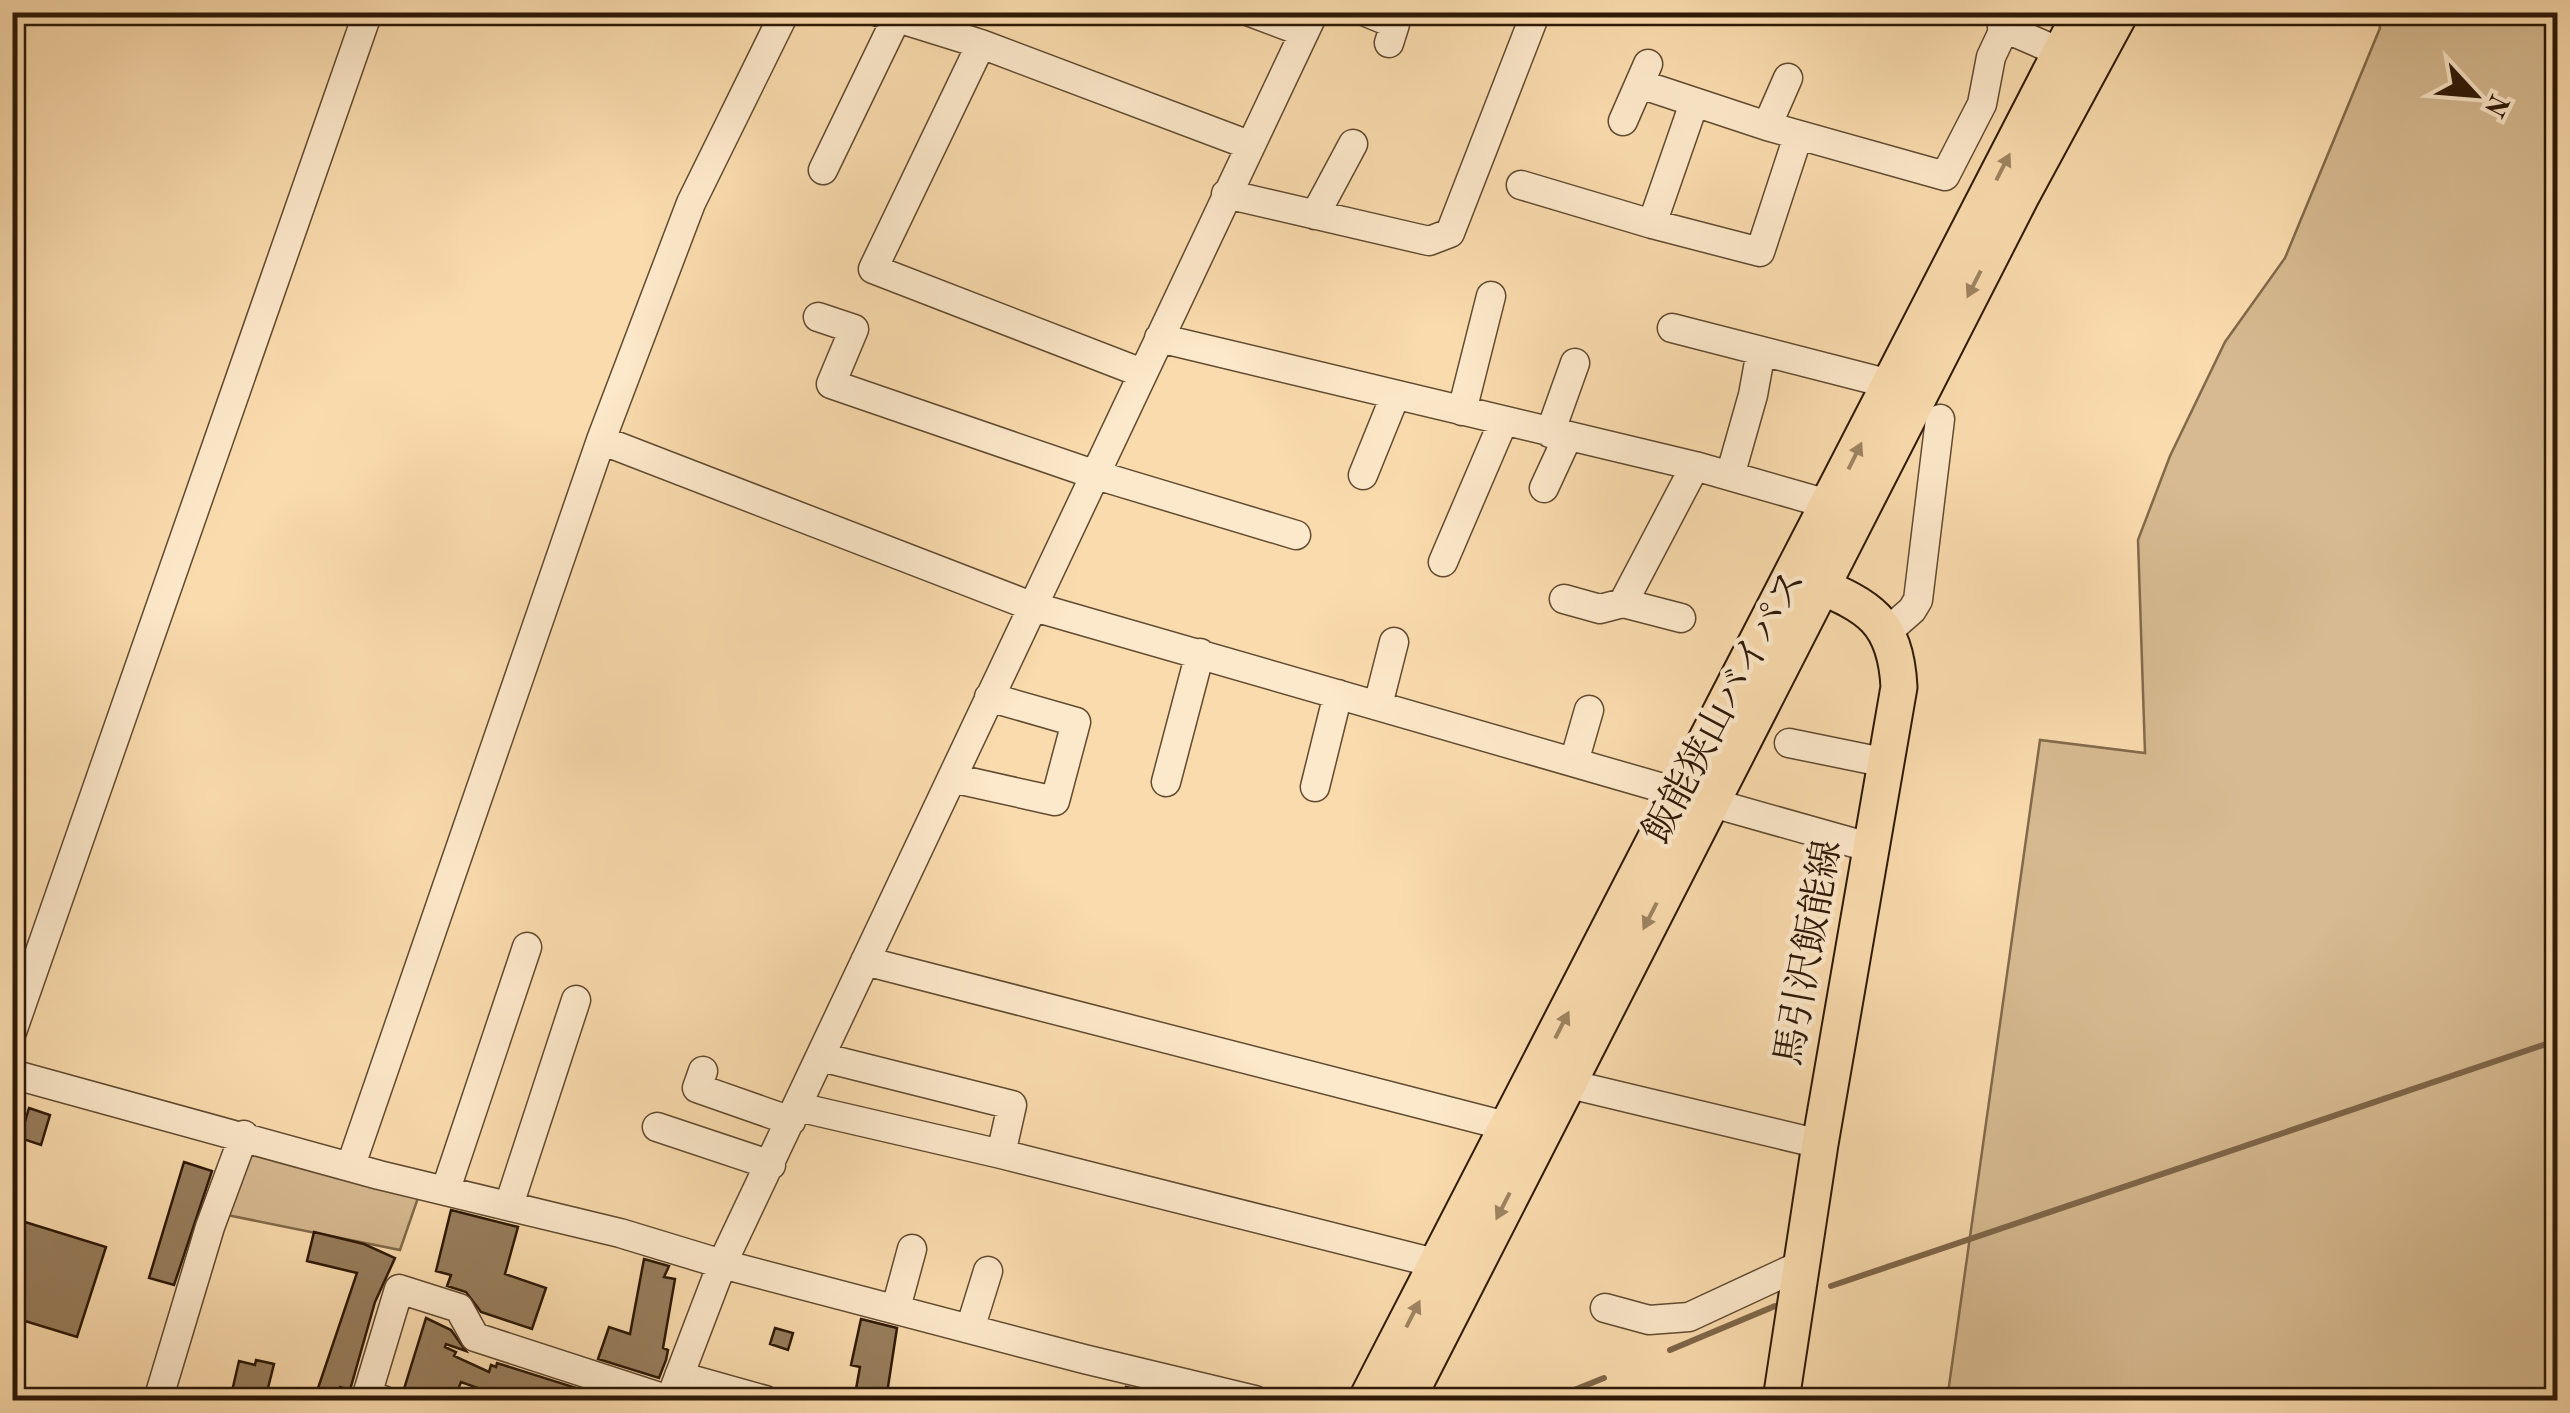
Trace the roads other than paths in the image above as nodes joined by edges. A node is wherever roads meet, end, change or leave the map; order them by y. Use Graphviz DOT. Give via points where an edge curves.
graph roads {
  1 [pos="368,12"];
  2 [pos="785,12"];
  3 [pos="1250,12"];
  4 [pos="1366,12"];
  5 [pos="1536,12"];
  6 [pos="2084,12"];
  7 [pos="2118,12"];
  8 [pos="887,16"];
  9 [pos="2007,20"];
  10 [pos="1308,22"];
  11 [pos="1388,43"];
  12 [pos="981,44"];
  13 [pos="2062,53"];
  14 [pos="1788,78"];
  15 [pos="1694,103"];
  16 [pos="1623,121"];
  17 [pos="1767,126"];
  18 [pos="1798,136"];
  19 [pos="1353,144"];
  20 [pos="1249,146"];
  21 [pos="823,170"];
  22 [pos="1521,185"];
  23 [pos="1223,201"];
  24 [pos="1315,214"];
  25 [pos="1652,224"];
  26 [pos="1426,258"];
  27 [pos="1491,296"];
  28 [pos="818,317"];
  29 [pos="1672,328"];
  30 [pos="1159,338"];
  31 [pos="1761,350"];
  32 [pos="1575,363"];
  33 [pos="1142,373"];
  34 [pos="1890,384"];
  35 [pos="1395,396"];
  36 [pos="1462,410"];
  37 [pos="1940,419"];
  38 [pos="1502,422"];
  39 [pos="1559,435"];
  40 [pos="600,440"];
  41 [pos="1696,466"];
  42 [pos="1094,474"];
  43 [pos="1363,475"];
  44 [pos="1730,476"];
  45 [pos="1544,488"];
  46 [pos="1831,506"];
  47 [pos="1296,535"];
  48 [pos="1443,562"];
  49 [pos="1809,580"];
  50 [pos="1564,600"];
  51 [pos="1624,602"];
  52 [pos="1030,606"];
  53 [pos="1680,618"];
  54 [pos="1888,631"];
  55 [pos="1394,642"];
  56 [pos="1200,654"];
  57 [pos="1338,694"];
  58 [pos="989,697"];
  59 [pos="1378,704"];
  60 [pos="1590,710"];
  61 [pos="1790,743"];
  62 [pos="1574,762"];
  63 [pos="1887,764"];
  64 [pos="952,778"];
  65 [pos="1166,782"];
  66 [pos="1315,787"];
  67 [pos="1694,797"];
  68 [pos="1872,848"];
  69 [pos="527,947"];
  70 [pos="865,961"];
  71 [pos="576,1000"];
  72 [pos="12,1032"];
  73 [pos="821,1056"];
  74 [pos="703,1070"];
  75 [pos="12,1074"];
  76 [pos="1565,1083"];
  77 [pos="794,1114"];
  78 [pos="657,1127"];
  79 [pos="1510,1127"];
  80 [pos="244,1135"];
  81 [pos="1820,1144"];
  82 [pos="1001,1154"];
  83 [pos="352,1165"];
  84 [pos="770,1165"];
  85 [pos="446,1189"];
  86 [pos="508,1205"];
  87 [pos="912,1249"];
  88 [pos="722,1264"];
  89 [pos="1439,1264"];
  90 [pos="1801,1266"];
  91 [pos="988,1271"];
  92 [pos="896,1308"];
  93 [pos="1605,1308"];
  94 [pos="970,1329"];
  95 [pos="673,1393"];
  96 [pos="158,1400"];
  97 [pos="383,1400"];
  98 [pos="765,1400"];
  99 [pos="1256,1400"];
  100 [pos="1368,1400"];
  101 [pos="1404,1400"];
  102 [pos="1781,1400"];
  1 -- 72 [label="street"];
  2 -- 40 [label="street" via="691,203"];
  3 -- 10 [label="street"];
  4 -- 11 [label="street" via="1396,24"];
  5 -- 24 [label="street" via="1450,232 1429,240"];
  6 -- 13 [label="highway, 飯能狭山バイパス"];
  7 -- 49 [label="highway, 飯能狭山バイパス, one-way"];
  8 -- 12 [label="street"];
  8 -- 21 [label="street"];
  9 -- 13 [label="street"];
  9 -- 18 [label="street" via="1982,104 1945,176"];
  10 -- 20 [label="street"];
  12 -- 20 [label="street"];
  12 -- 33 [label="street" via="873,269"];
  34 -- 13 [label="highway, 飯能狭山バイパス, one-way"];
  14 -- 17 [label="street"];
  15 -- 16 [label="street" via="1644,74"];
  15 -- 17 [label="street"];
  15 -- 25 [label="street"];
  17 -- 18 [label="street"];
  18 -- 25 [label="street" via="1760,252"];
  19 -- 24 [label="street"];
  20 -- 23 [label="street"];
  22 -- 25 [label="street"];
  23 -- 24 [label="street"];
  23 -- 26 [label="street"];
  23 -- 30 [label="street"];
  27 -- 36 [label="street"];
  28 -- 42 [label="street" via="854,329 831,384"];
  29 -- 31 [label="street"];
  30 -- 33 [label="street"];
  30 -- 35 [label="street"];
  31 -- 34 [label="street"];
  31 -- 44 [label="street"];
  32 -- 39 [label="street"];
  33 -- 42 [label="street"];
  46 -- 34 [label="highway, 飯能狭山バイパス, one-way"];
  35 -- 36 [label="street"];
  35 -- 43 [label="street"];
  36 -- 38 [label="street"];
  37 -- 54 [label="street" via="1918,600"];
  38 -- 39 [label="street"];
  38 -- 48 [label="street"];
  39 -- 41 [label="street"];
  39 -- 45 [label="street"];
  40 -- 52 [label="street"];
  40 -- 83 [label="street"];
  41 -- 44 [label="street"];
  41 -- 51 [label="street"];
  42 -- 47 [label="street"];
  42 -- 52 [label="street"];
  44 -- 46 [label="street"];
  46 -- 49 [label="highway, 飯能狭山バイパス"];
  49 -- 54 [label="main road" via="1876,615"];
  49 -- 67 [label="highway, 飯能狭山バイパス"];
  50 -- 51 [label="street" via="1600,609"];
  51 -- 53 [label="street"];
  52 -- 56 [label="street"];
  52 -- 58 [label="street"];
  54 -- 63 [label="main road, 馬引沢飯能線" via="1900,687"];
  55 -- 59 [label="street"];
  56 -- 57 [label="street"];
  56 -- 65 [label="street"];
  57 -- 59 [label="street"];
  57 -- 66 [label="street"];
  58 -- 64 [label="street"];
  58 -- 64 [label="street" via="1076,722 1055,801"];
  59 -- 62 [label="street"];
  60 -- 62 [label="street"];
  61 -- 63 [label="street"];
  62 -- 67 [label="street"];
  63 -- 68 [label="main road, 馬引沢飯能線"];
  64 -- 70 [label="street"];
  67 -- 68 [label="street"];
  67 -- 76 [label="highway, 飯能狭山バイパス, one-way"];
  79 -- 67 [label="highway, 飯能狭山バイパス, one-way"];
  68 -- 81 [label="main road, 馬引沢飯能線"];
  69 -- 85 [label="street"];
  70 -- 73 [label="street"];
  70 -- 79 [label="street"];
  71 -- 86 [label="street"];
  73 -- 77 [label="street"];
  73 -- 82 [label="street" via="1012,1105"];
  74 -- 77 [label="street" via="697,1088"];
  75 -- 80 [label="street"];
  76 -- 81 [label="street"];
  76 -- 101 [label="highway, 飯能狭山バイパス, one-way"];
  77 -- 82 [label="street"];
  77 -- 84 [label="street"];
  78 -- 84 [label="street"];
  79 -- 89 [label="highway, 飯能狭山バイパス"];
  80 -- 83 [label="street"];
  80 -- 96 [label="street"];
  81 -- 90 [label="main road, 馬引沢飯能線"];
  82 -- 89 [label="street"];
  83 -- 85 [label="street"];
  84 -- 88 [label="street"];
  85 -- 86 [label="street"];
  86 -- 88 [label="street"];
  87 -- 92 [label="street"];
  88 -- 92 [label="street"];
  88 -- 95 [label="street"];
  100 -- 89 [label="highway, 飯能狭山バイパス, one-way"];
  90 -- 93 [label="street" via="1689,1317 1649,1320"];
  90 -- 102 [label="main road, 馬引沢飯能線"];
  91 -- 94 [label="street"];
  92 -- 94 [label="street"];
  94 -- 99 [label="street"];
  95 -- 97 [label="street" via="475,1337 460,1308 399,1290 366,1395"];
  95 -- 98 [label="street"];
}
